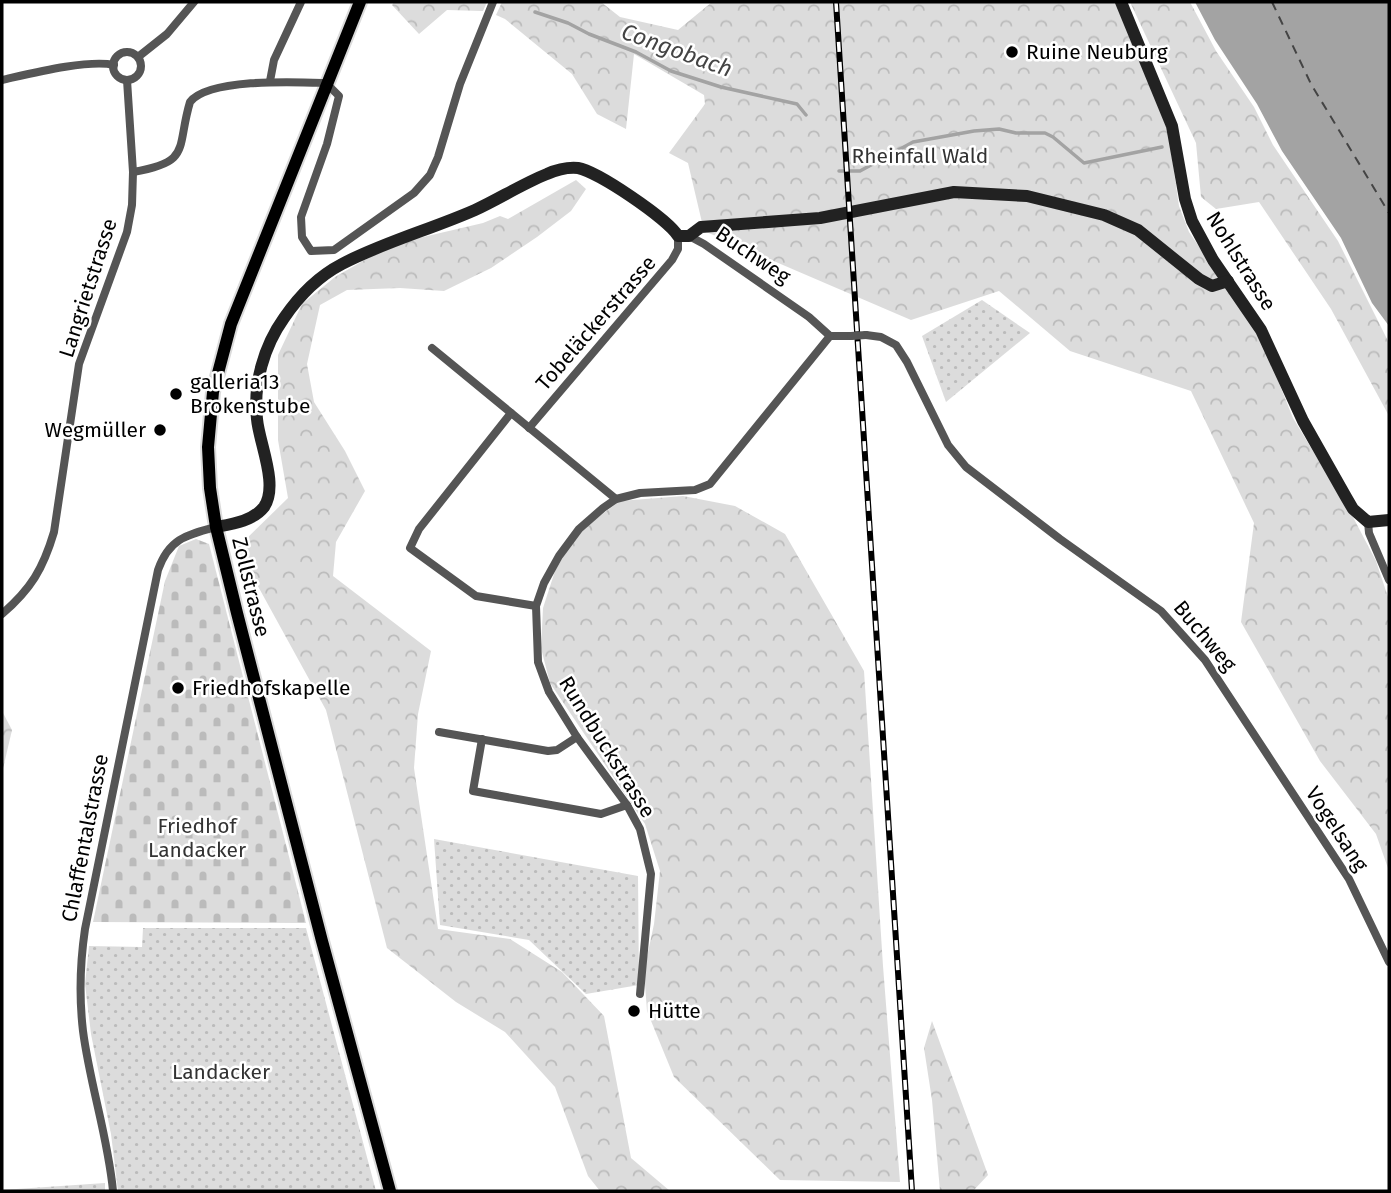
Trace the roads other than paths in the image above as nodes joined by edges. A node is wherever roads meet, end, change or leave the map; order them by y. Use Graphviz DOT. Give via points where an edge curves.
graph roads {
  1 [pos="194,2"];
  2 [pos="301,2"];
  3 [pos="360,2"];
  4 [pos="493,2"];
  5 [pos="1121,2"];
  6 [pos="138,57"];
  7 [pos="114,65"];
  8 [pos="2,80"];
  9 [pos="127,80"];
  10 [pos="270,81"];
  11 [pos="326,83"];
  12 [pos="133,172"];
  13 [pos="684,236"];
  14 [pos="1228,281"];
  15 [pos="830,336"];
  16 [pos="432,348"];
  17 [pos="511,413"];
  18 [pos="529,428"];
  19 [pos="616,499"];
  20 [pos="1389,520"];
  21 [pos="1368,522"];
  22 [pos="216,527"];
  23 [pos="1389,580"];
  24 [pos="536,606"];
  25 [pos="2,614"];
  26 [pos="1244,720"];
  27 [pos="439,732"];
  28 [pos="578,737"];
  29 [pos="482,739"];
  30 [pos="627,805"];
  31 [pos="1389,962"];
  32 [pos="640,994"];
  33 [pos="113,1191"];
  34 [pos="390,1191"];
  1 -- 6 [label="street" via="167,34"];
  2 -- 10 [label="street" via="274,60"];
  3 -- 11 [label="main road, Zollstrasse"];
  4 -- 11 [label="street" via="460,84 438,157 423,185 334,250 311,251 302,237 301,217 339,96"];
  5 -- 14 [label="street, Nohlstrasse" via="1168,112 1192,221"];
  6 -- 7 [label="street" via="121,54"];
  6 -- 9 [label="street" via="141,70"];
  7 -- 8 [label="street" via="100,63"];
  7 -- 9 [label="street" via="116,74"];
  9 -- 12 [label="street, Langrietstrasse"];
  10 -- 11 [label="street"];
  10 -- 12 [label="street" via="202,92 188,108 175,158"];
  11 -- 22 [label="main road, Zollstrasse" via="221,355 208,447"];
  12 -- 25 [label="street, Langrietstrasse" via="127,232 79,365 47,556 35,580"];
  13 -- 14 [label="street" via="701,227 820,218 954,192 1027,196 1104,215 1138,230 1212,286"];
  13 -- 15 [label="street, Buchweg" via="704,244"];
  13 -- 18 [label="street, Tobeläckerstrasse" via="672,260"];
  13 -- 22 [label="street, Buchweg" via="592,173 563,169 341,265 301,296 267,349 258,380 257,418 270,477 268,499 251,517"];
  14 -- 21 [label="street, Nohlstrasse" via="1261,330 1303,421 1346,498"];
  15 -- 19 [label="street, Rundbuckstrasse" via="710,484 695,490"];
  15 -- 26 [label="street, Buchweg, bridge" via="881,337 896,345 948,445 966,467 1161,611 1205,660"];
  16 -- 17 [label="street"];
  17 -- 18 [label="street"];
  17 -- 24 [label="street" via="419,529 410,548 476,596"];
  18 -- 19 [label="street"];
  19 -- 24 [label="street, Rundbuckstrasse" via="579,529 550,570"];
  20 -- 21 [label="street"];
  21 -- 23 [label="street"];
  22 -- 33 [label="street, Chlaffentalstrasse" via="178,540 163,555 158,570 85,929 80,982 83,1032"];
  22 -- 34 [label="main road, Zollstrasse"];
  24 -- 28 [label="street, Rundbuckstrasse" via="541,671 556,705"];
  26 -- 31 [label="street, Vogelsang" via="1349,878"];
  27 -- 29 [label="street"];
  28 -- 29 [label="street" via="548,751"];
  28 -- 30 [label="street, Rundbuckstrasse"];
  29 -- 30 [label="street" via="473,791 601,814"];
  30 -- 32 [label="street, Rundbuckstrasse" via="640,830 651,874"];
}
